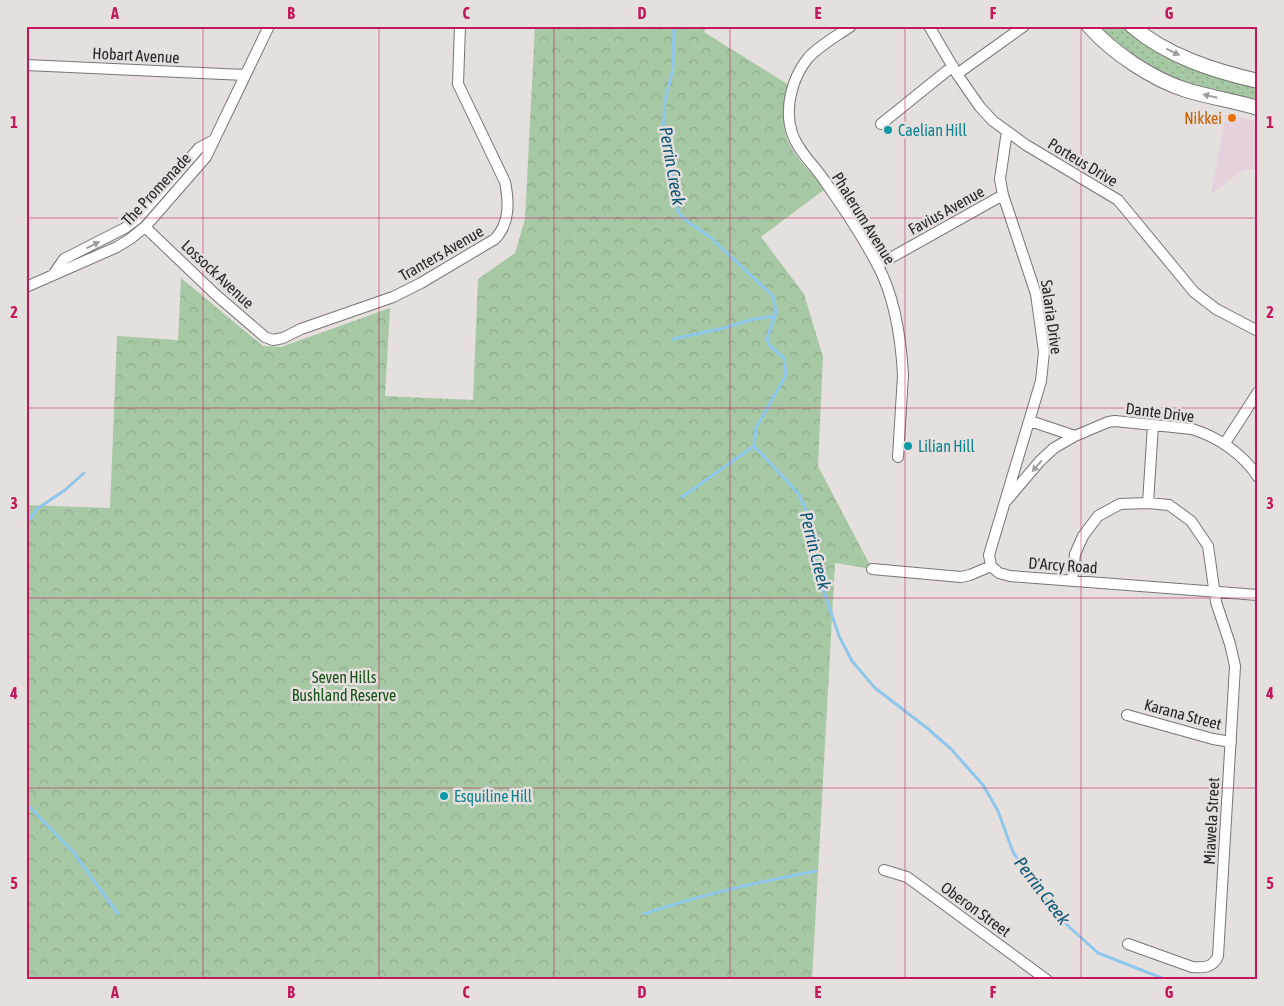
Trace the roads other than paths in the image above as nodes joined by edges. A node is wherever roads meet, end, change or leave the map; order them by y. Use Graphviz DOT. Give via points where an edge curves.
graph roads {
  1 [pos="269,26"];
  2 [pos="460,26"];
  3 [pos="851,26"];
  4 [pos="929,26"];
  5 [pos="1024,26"];
  6 [pos="1089,26"];
  7 [pos="1132,26"];
  8 [pos="26,65"];
  9 [pos="955,70"];
  10 [pos="245,75"];
  11 [pos="1258,81"];
  12 [pos="1258,108"];
  13 [pos="881,124"];
  14 [pos="1006,131"];
  15 [pos="214,140"];
  16 [pos="1003,195"];
  17 [pos="145,227"];
  18 [pos="878,265"];
  19 [pos="54,273"];
  20 [pos="26,287"];
  21 [pos="1258,331"];
  22 [pos="273,340"];
  23 [pos="1258,392"];
  24 [pos="1030,421"];
  25 [pos="1153,425"];
  26 [pos="1075,436"];
  27 [pos="1225,443"];
  28 [pos="898,457"];
  29 [pos="1258,477"];
  30 [pos="1004,502"];
  31 [pos="1148,502"];
  32 [pos="991,566"];
  33 [pos="872,569"];
  34 [pos="1072,581"];
  35 [pos="1214,592"];
  36 [pos="1258,595"];
  37 [pos="1127,715"];
  38 [pos="1231,742"];
  39 [pos="884,870"];
  40 [pos="1128,944"];
  41 [pos="1047,980"];
  1 -- 10 [label="street, The Promenade"];
  2 -- 22 [label="street, Tranters Avenue" via="458,84 505,182 507,219 502,232 430,278 393,297"];
  3 -- 18 [label="street, Phalerum Avenue" via="808,58 789,98 788,117 792,134 801,150 824,179"];
  4 -- 9 [label="street, Porteus Drive"];
  5 -- 9 [label="street"];
  12 -- 6 [label="main road, one-way" via="1171,84 1127,59"];
  7 -- 11 [label="main road, one-way" via="1179,55"];
  8 -- 10 [label="street, Hobart Avenue"];
  9 -- 13 [label="street"];
  9 -- 14 [label="street, Porteus Drive" via="980,107"];
  10 -- 15 [label="street, The Promenade"];
  14 -- 16 [label="street, Salaria Drive" via="1000,179"];
  14 -- 21 [label="street, Porteus Drive" via="1118,200 1194,292 1216,309"];
  15 -- 17 [label="street, The Promenade" via="196,170"];
  19 -- 15 [label="street, The Promenade, one-way" via="64,259 138,218 199,148"];
  16 -- 18 [label="street, Favius Avenue"];
  16 -- 24 [label="street, Salaria Drive" via="1036,294 1044,352 1041,381"];
  17 -- 19 [label="street, The Promenade" via="117,246"];
  17 -- 22 [label="street, Lossock Avenue" via="215,294 265,337"];
  18 -- 28 [label="street, Phalerum Avenue" via="894,313 902,362"];
  19 -- 20 [label="street, The Promenade"];
  23 -- 27 [label="street"];
  24 -- 26 [label="street"];
  24 -- 30 [label="street, Salaria Drive"];
  25 -- 26 [label="street, Dante Drive" via="1108,422"];
  25 -- 27 [label="street, Dante Drive" via="1192,429"];
  25 -- 31 [label="street"];
  26 -- 30 [label="street, Dante Drive, one-way" via="1040,461"];
  27 -- 29 [label="street, Dante Drive"];
  30 -- 32 [label="street, Salaria Drive" via="989,555"];
  31 -- 34 [label="street, Miawela Street" via="1120,504 1098,516 1075,554"];
  31 -- 35 [label="street, Miawela Street" via="1169,505 1191,522 1208,546"];
  32 -- 33 [label="street" via="961,577"];
  32 -- 34 [label="street, D'Arcy Road" via="1010,576"];
  34 -- 35 [label="street, D'Arcy Road"];
  35 -- 36 [label="street, D'Arcy Road"];
  35 -- 38 [label="street, Miawela Street" via="1235,666"];
  37 -- 38 [label="street, Karana Street" via="1213,740"];
  38 -- 40 [label="street, Miawela Street" via="1216,962 1202,968 1192,967"];
  39 -- 41 [label="street, Oberon Street" via="908,877"];
}
